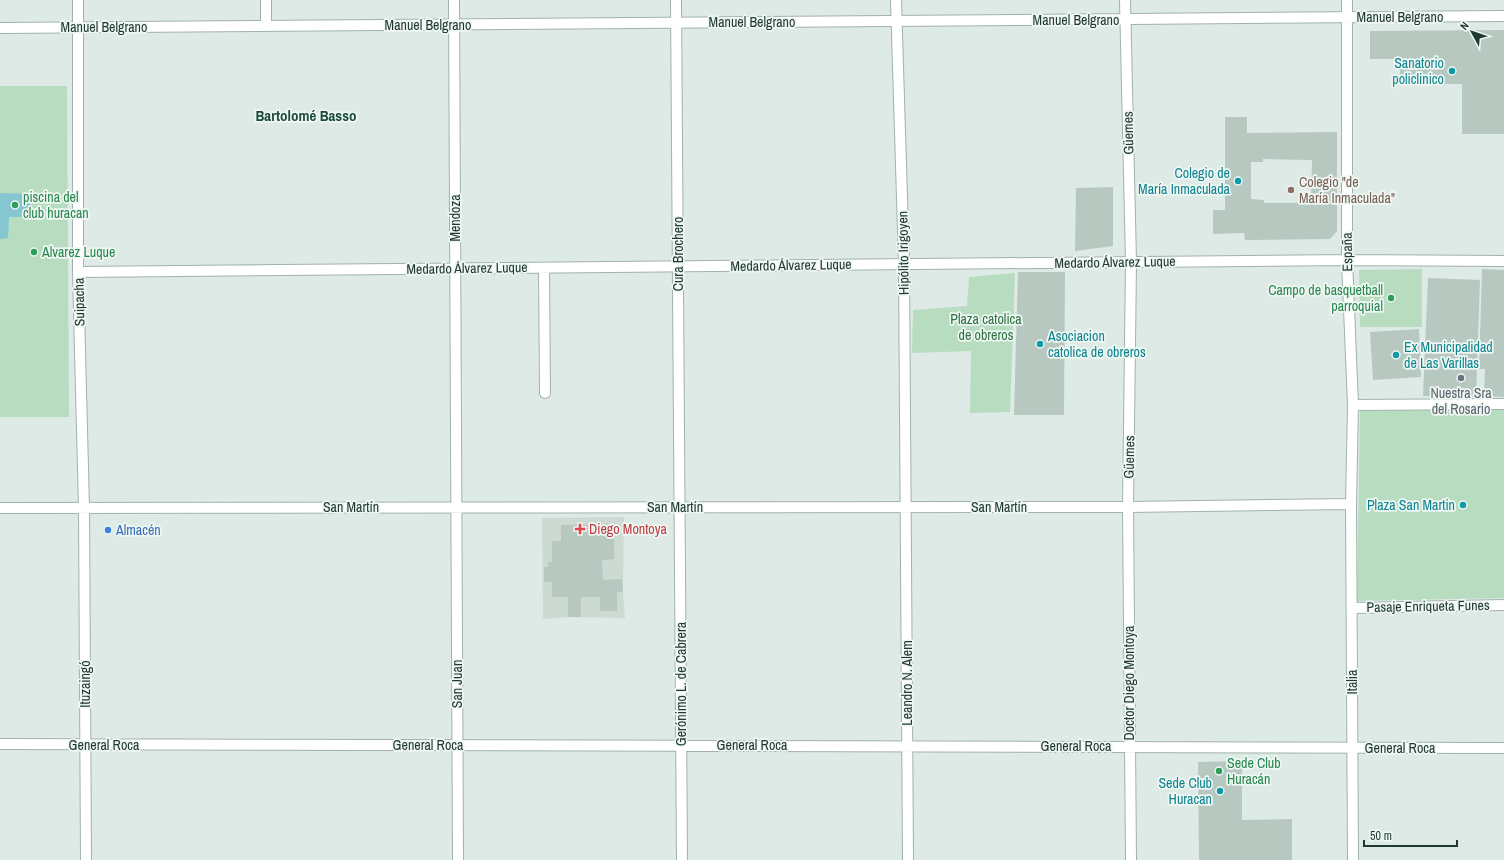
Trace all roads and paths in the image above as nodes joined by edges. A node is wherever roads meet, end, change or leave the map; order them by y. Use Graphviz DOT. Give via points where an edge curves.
graph roads {
  1 [pos="78,0"];
  2 [pos="266,0"];
  3 [pos="454,0"];
  4 [pos="676,0"];
  5 [pos="896,0"];
  6 [pos="1125,0"];
  7 [pos="1347,0"];
  8 [pos="1504,16"];
  9 [pos="1348,17"];
  10 [pos="1125,19"];
  11 [pos="896,21"];
  12 [pos="677,23"];
  13 [pos="454,25"];
  14 [pos="266,26"];
  15 [pos="78,27"];
  16 [pos="0,28"];
  17 [pos="1347,260"];
  18 [pos="1504,260"];
  19 [pos="1130,262"];
  20 [pos="904,264"];
  21 [pos="678,266"];
  22 [pos="544,268"];
  23 [pos="455,269"];
  24 [pos="78,272"];
  25 [pos="545,393"];
  26 [pos="1504,404"];
  27 [pos="1353,405"];
  28 [pos="1351,504"];
  29 [pos="1128,506"];
  30 [pos="456,507"];
  31 [pos="680,507"];
  32 [pos="906,507"];
  33 [pos="0,508"];
  34 [pos="84,508"];
  35 [pos="1504,605"];
  36 [pos="1352,608"];
  37 [pos="0,744"];
  38 [pos="85,744"];
  39 [pos="457,745"];
  40 [pos="681,745"];
  41 [pos="908,746"];
  42 [pos="1130,746"];
  43 [pos="1353,748"];
  44 [pos="1504,748"];
  45 [pos="86,860"];
  46 [pos="458,860"];
  47 [pos="682,860"];
  48 [pos="908,860"];
  49 [pos="1131,860"];
  50 [pos="1353,860"];
  1 -- 15 [label="street, Suipacha"];
  2 -- 14 [label="street"];
  3 -- 13 [label="street, Mendoza"];
  4 -- 12 [label="street, Cura Brochero"];
  5 -- 11 [label="street, Hipólito Irigoyen"];
  6 -- 10 [label="street, Güemes"];
  7 -- 9 [label="street, España"];
  8 -- 9 [label="street, Manuel Belgrano"];
  9 -- 10 [label="street, Manuel Belgrano"];
  9 -- 17 [label="street, España"];
  10 -- 11 [label="street, Manuel Belgrano"];
  10 -- 19 [label="street, Güemes"];
  11 -- 12 [label="street, Manuel Belgrano"];
  11 -- 20 [label="street, Hipólito Irigoyen"];
  12 -- 13 [label="street, Manuel Belgrano"];
  12 -- 21 [label="street, Cura Brochero"];
  13 -- 14 [label="street, Manuel Belgrano"];
  13 -- 23 [label="street, Mendoza"];
  14 -- 15 [label="street, Manuel Belgrano"];
  15 -- 16 [label="street, Manuel Belgrano"];
  15 -- 24 [label="street, Suipacha"];
  17 -- 18 [label="street, Medardo Álvarez Luque"];
  17 -- 19 [label="street, Medardo Álvarez Luque"];
  17 -- 27 [label="street, España"];
  19 -- 20 [label="street, Medardo Álvarez Luque"];
  19 -- 29 [label="street, Güemes"];
  20 -- 21 [label="street, Medardo Álvarez Luque"];
  20 -- 32 [label="street, Hipólito Irigoyen"];
  21 -- 22 [label="street, Medardo Álvarez Luque"];
  21 -- 31 [label="street, Cura Brochero"];
  22 -- 23 [label="street, Medardo Álvarez Luque"];
  22 -- 25 [label="street"];
  23 -- 24 [label="street, Medardo Álvarez Luque"];
  23 -- 30 [label="street, Mendoza"];
  24 -- 34 [label="street, Suipacha"];
  26 -- 27 [label="street"];
  27 -- 28 [label="street, España"];
  28 -- 29 [label="street, San Martín"];
  28 -- 36 [label="street, Italia"];
  29 -- 32 [label="street, San Martín"];
  29 -- 42 [label="street, Doctor Diego Montoya"];
  30 -- 31 [label="street, San Martín"];
  30 -- 34 [label="street, San Martín"];
  30 -- 39 [label="street, San Juan"];
  31 -- 32 [label="street, San Martín"];
  31 -- 40 [label="street, Gerónimo L. de Cabrera"];
  32 -- 41 [label="street, Leandro N. Alem"];
  33 -- 34 [label="street, San Martín"];
  34 -- 38 [label="street, Ituzaingó"];
  35 -- 36 [label="street, Pasaje Enriqueta Funes"];
  36 -- 43 [label="street, Italia"];
  37 -- 38 [label="street, General Roca"];
  38 -- 39 [label="street, General Roca"];
  38 -- 45 [label="street, Ituzaingó"];
  39 -- 40 [label="street, General Roca"];
  39 -- 46 [label="street, San Juan"];
  40 -- 41 [label="street, General Roca"];
  40 -- 47 [label="street, Gerónimo L. de Cabrera"];
  41 -- 42 [label="street, General Roca"];
  41 -- 48 [label="street, Leandro N. Alem"];
  42 -- 43 [label="street, General Roca"];
  42 -- 49 [label="street, Doctor Diego Montoya"];
  43 -- 44 [label="street, General Roca"];
  43 -- 50 [label="street, Italia"];
}
